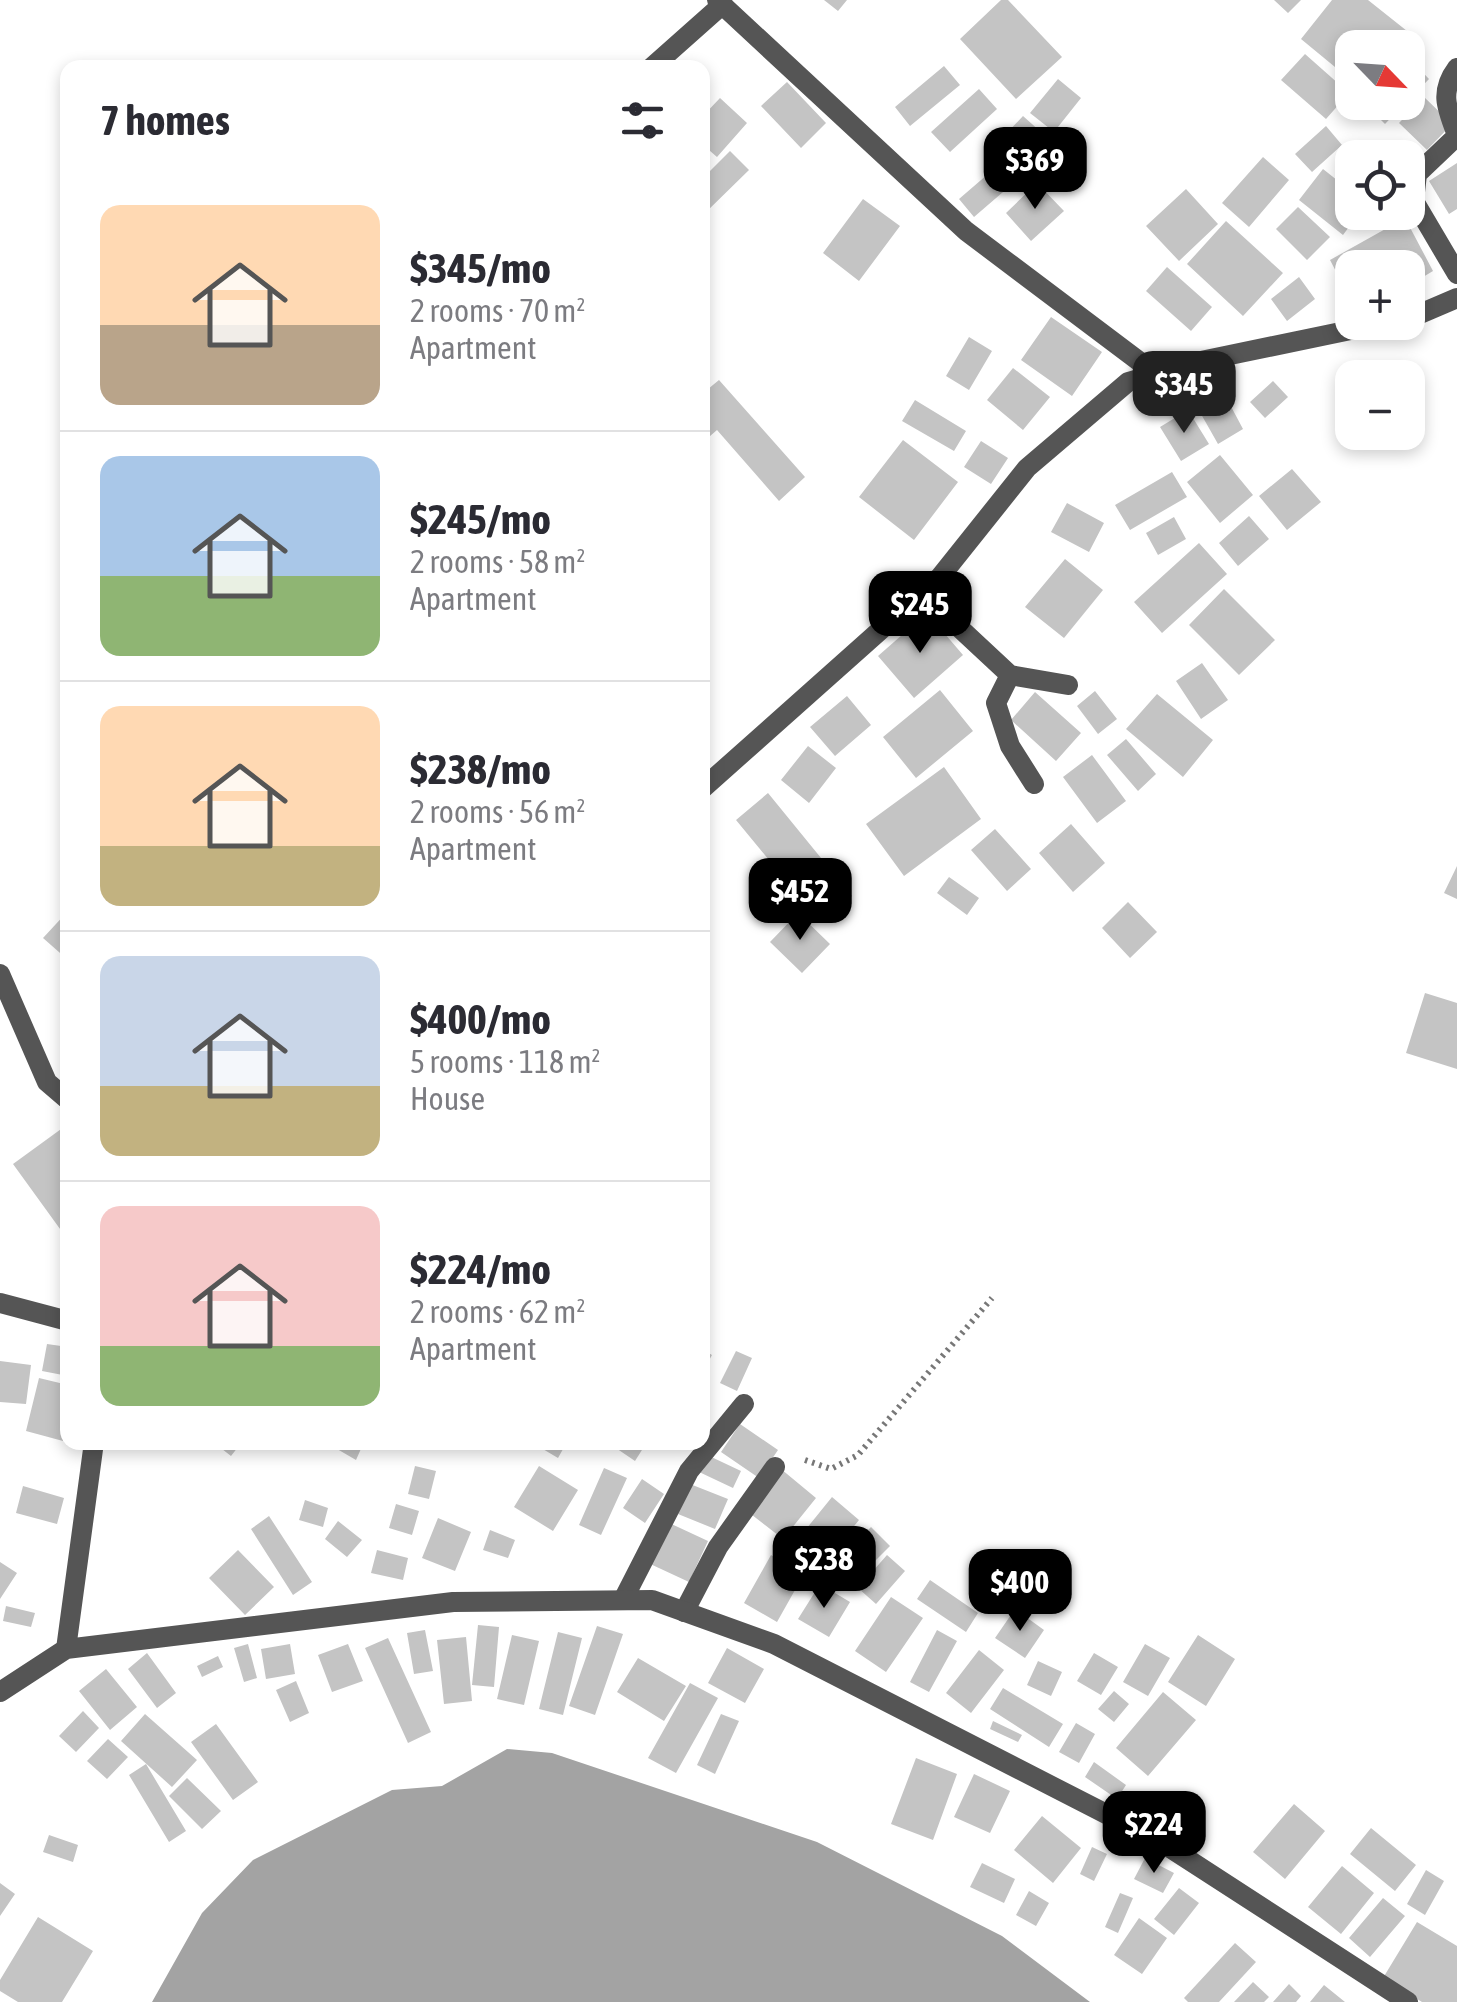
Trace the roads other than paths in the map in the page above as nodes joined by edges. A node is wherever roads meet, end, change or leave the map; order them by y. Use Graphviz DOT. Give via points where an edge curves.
graph roads {
  1 [pos="720,2"];
  2 [pos="658,60"];
  3 [pos="1457,68"];
  4 [pos="1457,136"];
  5 [pos="1457,274"];
  6 [pos="1457,298"];
  7 [pos="1425,312"];
  8 [pos="1335,334"];
  9 [pos="1156,374"];
  10 [pos="922,593"];
  11 [pos="1010,675"];
  12 [pos="1068,685"];
  13 [pos="710,781"];
  14 [pos="1034,784"];
  15 [pos="0,974"];
  16 [pos="60,1093"];
  17 [pos="0,1303"];
  18 [pos="60,1319"];
  19 [pos="744,1404"];
  20 [pos="710,1445"];
  21 [pos="93,1450"];
  22 [pos="706,1450"];
  23 [pos="775,1467"];
  24 [pos="623,1600"];
  25 [pos="684,1612"];
  26 [pos="66,1649"];
  27 [pos="0,1692"];
  28 [pos="1408,2002"];
  1 -- 2 [label="street"];
  1 -- 9 [label="street" via="966,231"];
  3 -- 4 [label="street" via="1446,83 1445,104"];
  4 -- 5 [label="street" via="1416,174 1414,201"];
  6 -- 7 [label="street"];
  8 -- 9 [label="street"];
  9 -- 10 [label="street" via="1128,382 1054,444"];
  10 -- 11 [label="street"];
  10 -- 13 [label="street"];
  11 -- 12 [label="street"];
  11 -- 14 [label="street" via="996,703 1010,746"];
  15 -- 16 [label="street" via="46,1082"];
  17 -- 18 [label="street"];
  19 -- 20 [label="street"];
  21 -- 26 [label="street"];
  22 -- 24 [label="street"];
  23 -- 25 [label="street" via="718,1547"];
  24 -- 25 [label="street" via="652,1600"];
  24 -- 26 [label="street" via="452,1602"];
  25 -- 28 [label="street" via="774,1644 1161,1842"];
  26 -- 27 [label="street"];
}
